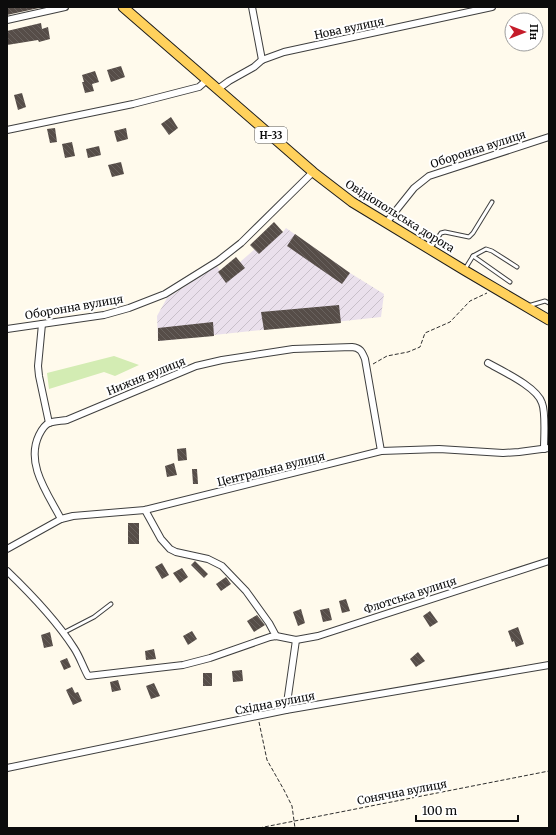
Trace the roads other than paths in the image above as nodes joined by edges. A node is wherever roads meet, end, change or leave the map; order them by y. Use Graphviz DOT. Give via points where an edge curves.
graph roads {
  1 [pos="64,7"];
  2 [pos="123,7"];
  3 [pos="252,7"];
  4 [pos="492,7"];
  5 [pos="7,20"];
  6 [pos="262,60"];
  7 [pos="207,80"];
  8 [pos="218,89"];
  9 [pos="7,130"];
  10 [pos="549,137"];
  11 [pos="313,172"];
  12 [pos="492,202"];
  13 [pos="386,223"];
  14 [pos="429,249"];
  15 [pos="473,256"];
  16 [pos="517,267"];
  17 [pos="464,270"];
  18 [pos="510,282"];
  19 [pos="549,303"];
  20 [pos="526,306"];
  21 [pos="549,320"];
  22 [pos="42,324"];
  23 [pos="7,328"];
  24 [pos="488,363"];
  25 [pos="49,423"];
  26 [pos="546,448"];
  27 [pos="381,451"];
  28 [pos="145,510"];
  29 [pos="61,519"];
  30 [pos="7,549"];
  31 [pos="549,561"];
  32 [pos="7,571"];
  33 [pos="111,604"];
  34 [pos="63,633"];
  35 [pos="276,636"];
  36 [pos="296,640"];
  37 [pos="549,665"];
  38 [pos="286,710"];
  39 [pos="7,768"];
  1 -- 5 [label="street"];
  2 -- 7 [label="main road, Овідіопольська дорога / Н-33"];
  3 -- 6 [label="street"];
  4 -- 6 [label="street, Нова вулиця" via="284,52"];
  6 -- 8 [label="street, Нова вулиця"];
  7 -- 8 [label="main road, Овідіопольська дорога / Н-33"];
  7 -- 9 [label="street" via="199,88"];
  8 -- 11 [label="main road, Овідіопольська дорога / Н-33"];
  10 -- 13 [label="street, Оборонна вулиця" via="429,176 414,188"];
  11 -- 13 [label="main road, Овідіопольська дорога / Н-33" via="352,202"];
  11 -- 22 [label="street, Оборонна вулиця" via="241,243 166,294 104,315"];
  12 -- 14 [label="lane" via="469,237 441,233"];
  13 -- 14 [label="main road, Овідіопольська дорога / Н-33"];
  14 -- 17 [label="main road, Овідіопольська дорога / Н-33"];
  15 -- 16 [label="lane" via="488,249"];
  15 -- 17 [label="lane"];
  15 -- 18 [label="lane"];
  17 -- 20 [label="main road, Овідіопольська дорога / Н-33"];
  19 -- 20 [label="lane" via="545,301"];
  20 -- 21 [label="main road, Овідіопольська дорога / Н-33"];
  22 -- 23 [label="street, Оборонна вулиця"];
  22 -- 25 [label="street" via="38,366"];
  24 -- 26 [label="street" via="515,378 540,399 544,409"];
  25 -- 27 [label="street, Нижня вулиця" via="67,420 190,369 222,360 293,349 352,347 359,348 367,367"];
  25 -- 29 [label="street" via="42,429 36,442 35,460 38,474"];
  26 -- 27 [label="street, Центральна вулиця" via="507,453 450,449"];
  27 -- 28 [label="street, Центральна вулиця"];
  28 -- 29 [label="street, Центральна вулиця"];
  28 -- 35 [label="street" via="161,539 170,549 208,558 222,566 246,591"];
  29 -- 30 [label="street, Центральна вулиця"];
  31 -- 36 [label="street, Флотська вулиця" via="318,636"];
  32 -- 34 [label="street"];
  33 -- 34 [label="lane" via="94,617"];
  34 -- 35 [label="street, Флотська вулиця" via="75,649 88,676 183,665"];
  35 -- 36 [label="street, Флотська вулиця"];
  36 -- 38 [label="street"];
  37 -- 38 [label="street, Східна вулиця"];
  38 -- 39 [label="street, Східна вулиця"];
}
